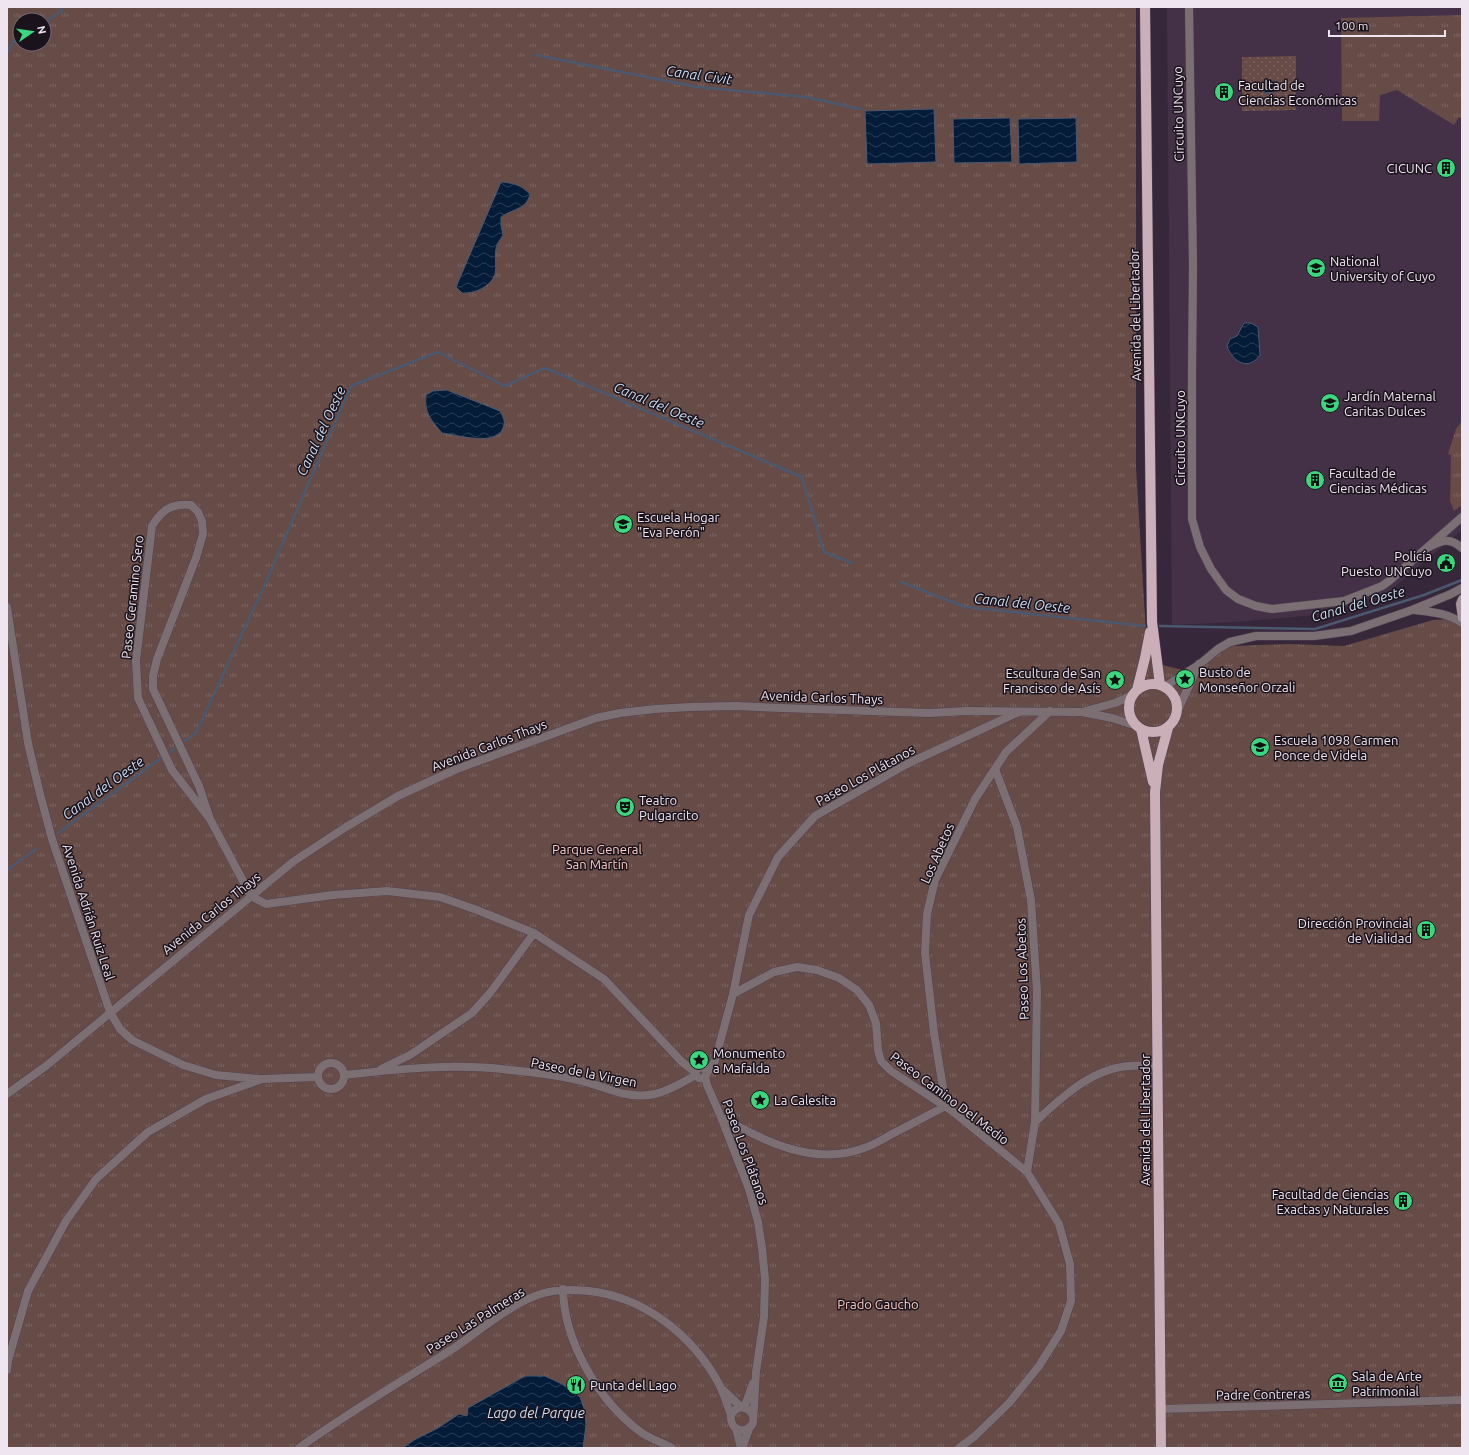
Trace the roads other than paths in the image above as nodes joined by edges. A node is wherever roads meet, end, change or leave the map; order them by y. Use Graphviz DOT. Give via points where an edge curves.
graph roads {
  1 [pos="1145,7"];
  2 [pos="1189,7"];
  3 [pos="1462,517"];
  4 [pos="1427,548"];
  5 [pos="1462,548"];
  6 [pos="1462,588"];
  7 [pos="1462,599"];
  8 [pos="7,607"];
  9 [pos="1412,610"];
  10 [pos="1462,618"];
  11 [pos="1152,622"];
  12 [pos="1462,623"];
  13 [pos="1200,664"];
  14 [pos="1162,686"];
  15 [pos="1135,693"];
  16 [pos="1050,711"];
  17 [pos="1019,712"];
  18 [pos="1082,712"];
  19 [pos="1177,712"];
  20 [pos="1139,728"];
  21 [pos="1168,728"];
  22 [pos="995,769"];
  23 [pos="1155,792"];
  24 [pos="210,819"];
  25 [pos="251,896"];
  26 [pos="534,933"];
  27 [pos="733,994"];
  28 [pos="110,1012"];
  29 [pos="715,1061"];
  30 [pos="1158,1066"];
  31 [pos="377,1071"];
  32 [pos="701,1073"];
  33 [pos="344,1076"];
  34 [pos="318,1077"];
  35 [pos="262,1079"];
  36 [pos="7,1094"];
  37 [pos="946,1106"];
  38 [pos="721,1117"];
  39 [pos="1035,1122"];
  40 [pos="1027,1172"];
  41 [pos="563,1289"];
  42 [pos="7,1370"];
  43 [pos="756,1372"];
  44 [pos="721,1388"];
  45 [pos="1462,1400"];
  46 [pos="742,1408"];
  47 [pos="1160,1409"];
  48 [pos="731,1415"];
  49 [pos="753,1416"];
  50 [pos="736,1429"];
  51 [pos="749,1429"];
  52 [pos="298,1448"];
  53 [pos="672,1448"];
  54 [pos="741,1448"];
  55 [pos="959,1448"];
  56 [pos="1161,1448"];
  1 -- 11 [label="main road, Avenida del Libertador"];
  2 -- 4 [label="street, Circuito UNCuyo" via="1193,264 1192,519 1200,547 1226,590 1238,599 1272,609 1344,601 1367,592 1382,586"];
  3 -- 4 [label="street, Circuito UNCuyo"];
  4 -- 5 [label="street" via="1443,540"];
  6 -- 9 [label="street"];
  7 -- 10 [label="main road"];
  8 -- 28 [label="street, Avenida Adrián Ruiz Leal" via="28,743 39,790 52,839"];
  9 -- 12 [label="street" via="1438,612 1454,617"];
  9 -- 13 [label="street" via="1337,634 1243,638 1218,649"];
  11 -- 14 [label="main road, Avenida del Libertador"];
  11 -- 15 [label="main road, Avenida del Libertador"];
  13 -- 14 [label="street"];
  13 -- 19 [label="street"];
  14 -- 15 [label="main road" via="1144,686"];
  14 -- 19 [label="main road" via="1174,696"];
  15 -- 18 [label="street, Avenida Carlos Thays" via="1115,703"];
  15 -- 20 [label="main road" via="1129,704 1129,712"];
  16 -- 17 [label="street, Avenida Carlos Thays"];
  16 -- 18 [label="street, Avenida Carlos Thays"];
  16 -- 22 [label="street, Los Abetos" via="1006,752"];
  17 -- 25 [label="street, Avenida Carlos Thays" via="929,713 735,706 655,709 596,718 457,769 398,796 294,861"];
  17 -- 27 [label="street, Paseo Los Plátanos" via="907,764 815,816 778,856 750,915"];
  18 -- 20 [label="street, Avenida Carlos Thays" via="1112,718"];
  19 -- 21 [label="main road"];
  20 -- 21 [label="main road" via="1150,732"];
  20 -- 23 [label="main road, Avenida del Libertador"];
  21 -- 23 [label="main road, Avenida del Libertador" via="1158,765"];
  22 -- 37 [label="street, Los Abetos" via="975,799 935,880 927,914 925,953"];
  22 -- 39 [label="street, Paseo Los Abetos" via="1017,827 1032,900 1037,991"];
  23 -- 30 [label="main road, Avenida del Libertador"];
  24 -- 24 [label="street, Paseo Geramino Sero" via="199,786 154,690 153,676 157,659 203,534 198,512 191,505 180,504 169,508 152,526 136,661 138,698 172,770"];
  24 -- 25 [label="street, Paseo Geramino Sero"];
  25 -- 26 [label="street" via="266,904 387,891 440,897"];
  25 -- 28 [label="street, Avenida Carlos Thays"];
  26 -- 31 [label="street" via="472,1013 410,1055"];
  26 -- 32 [label="street" via="604,979 684,1063"];
  27 -- 29 [label="street, Paseo Los Plátanos"];
  27 -- 37 [label="street, Paseo Camino Del Medio" via="774,972 797,967 817,970 839,978 857,990 868,1005 876,1023 881,1061 891,1071"];
  28 -- 35 [label="street" via="120,1029 132,1040 184,1065 216,1075"];
  28 -- 36 [label="street, Avenida Carlos Thays" via="46,1066"];
  29 -- 32 [label="street, Paseo de la Virgen"];
  30 -- 39 [label="street" via="1129,1066 1094,1076 1061,1098"];
  30 -- 47 [label="main road, Avenida del Libertador"];
  31 -- 32 [label="street, Paseo de la Virgen" via="451,1067 509,1069 579,1080 634,1096 656,1094"];
  31 -- 33 [label="street, Paseo de la Virgen"];
  32 -- 38 [label="street, Paseo Los Plátanos"];
  33 -- 34 [label="street" via="339,1086 332,1089 324,1087"];
  33 -- 34 [label="street" via="340,1067 332,1063 324,1065 318,1072"];
  34 -- 35 [label="street"];
  35 -- 42 [label="street" via="206,1099 148,1132 96,1179 66,1221 28,1291"];
  37 -- 38 [label="street" via="865,1148 828,1156 783,1147"];
  37 -- 40 [label="street, Paseo Camino Del Medio"];
  38 -- 43 [label="street, Paseo Los Plátanos" via="749,1189 762,1248 765,1280 764,1317"];
  39 -- 40 [label="street, Paseo Los Abetos"];
  40 -- 55 [label="street, Paseo Camino Del Medio" via="1059,1224 1070,1264 1071,1301 1061,1331 1039,1366 1009,1403"];
  41 -- 44 [label="street, Paseo Las Palmeras" via="598,1292 633,1302 651,1311 689,1342 709,1367"];
  41 -- 52 [label="street, Paseo Las Palmeras" via="543,1293 519,1304"];
  41 -- 53 [label="street" via="564,1309 569,1328 582,1359 599,1388 616,1409 643,1433"];
  43 -- 46 [label="street"];
  43 -- 49 [label="street"];
  44 -- 46 [label="street"];
  44 -- 48 [label="street"];
  45 -- 47 [label="street, Padre Contreras"];
  46 -- 48 [label="street"];
  46 -- 49 [label="street"];
  47 -- 56 [label="main road, Avenida del Libertador"];
  48 -- 50 [label="street" via="731,1423"];
  49 -- 51 [label="street" via="753,1423"];
  50 -- 51 [label="street"];
  50 -- 54 [label="street"];
  51 -- 54 [label="street"];
}
